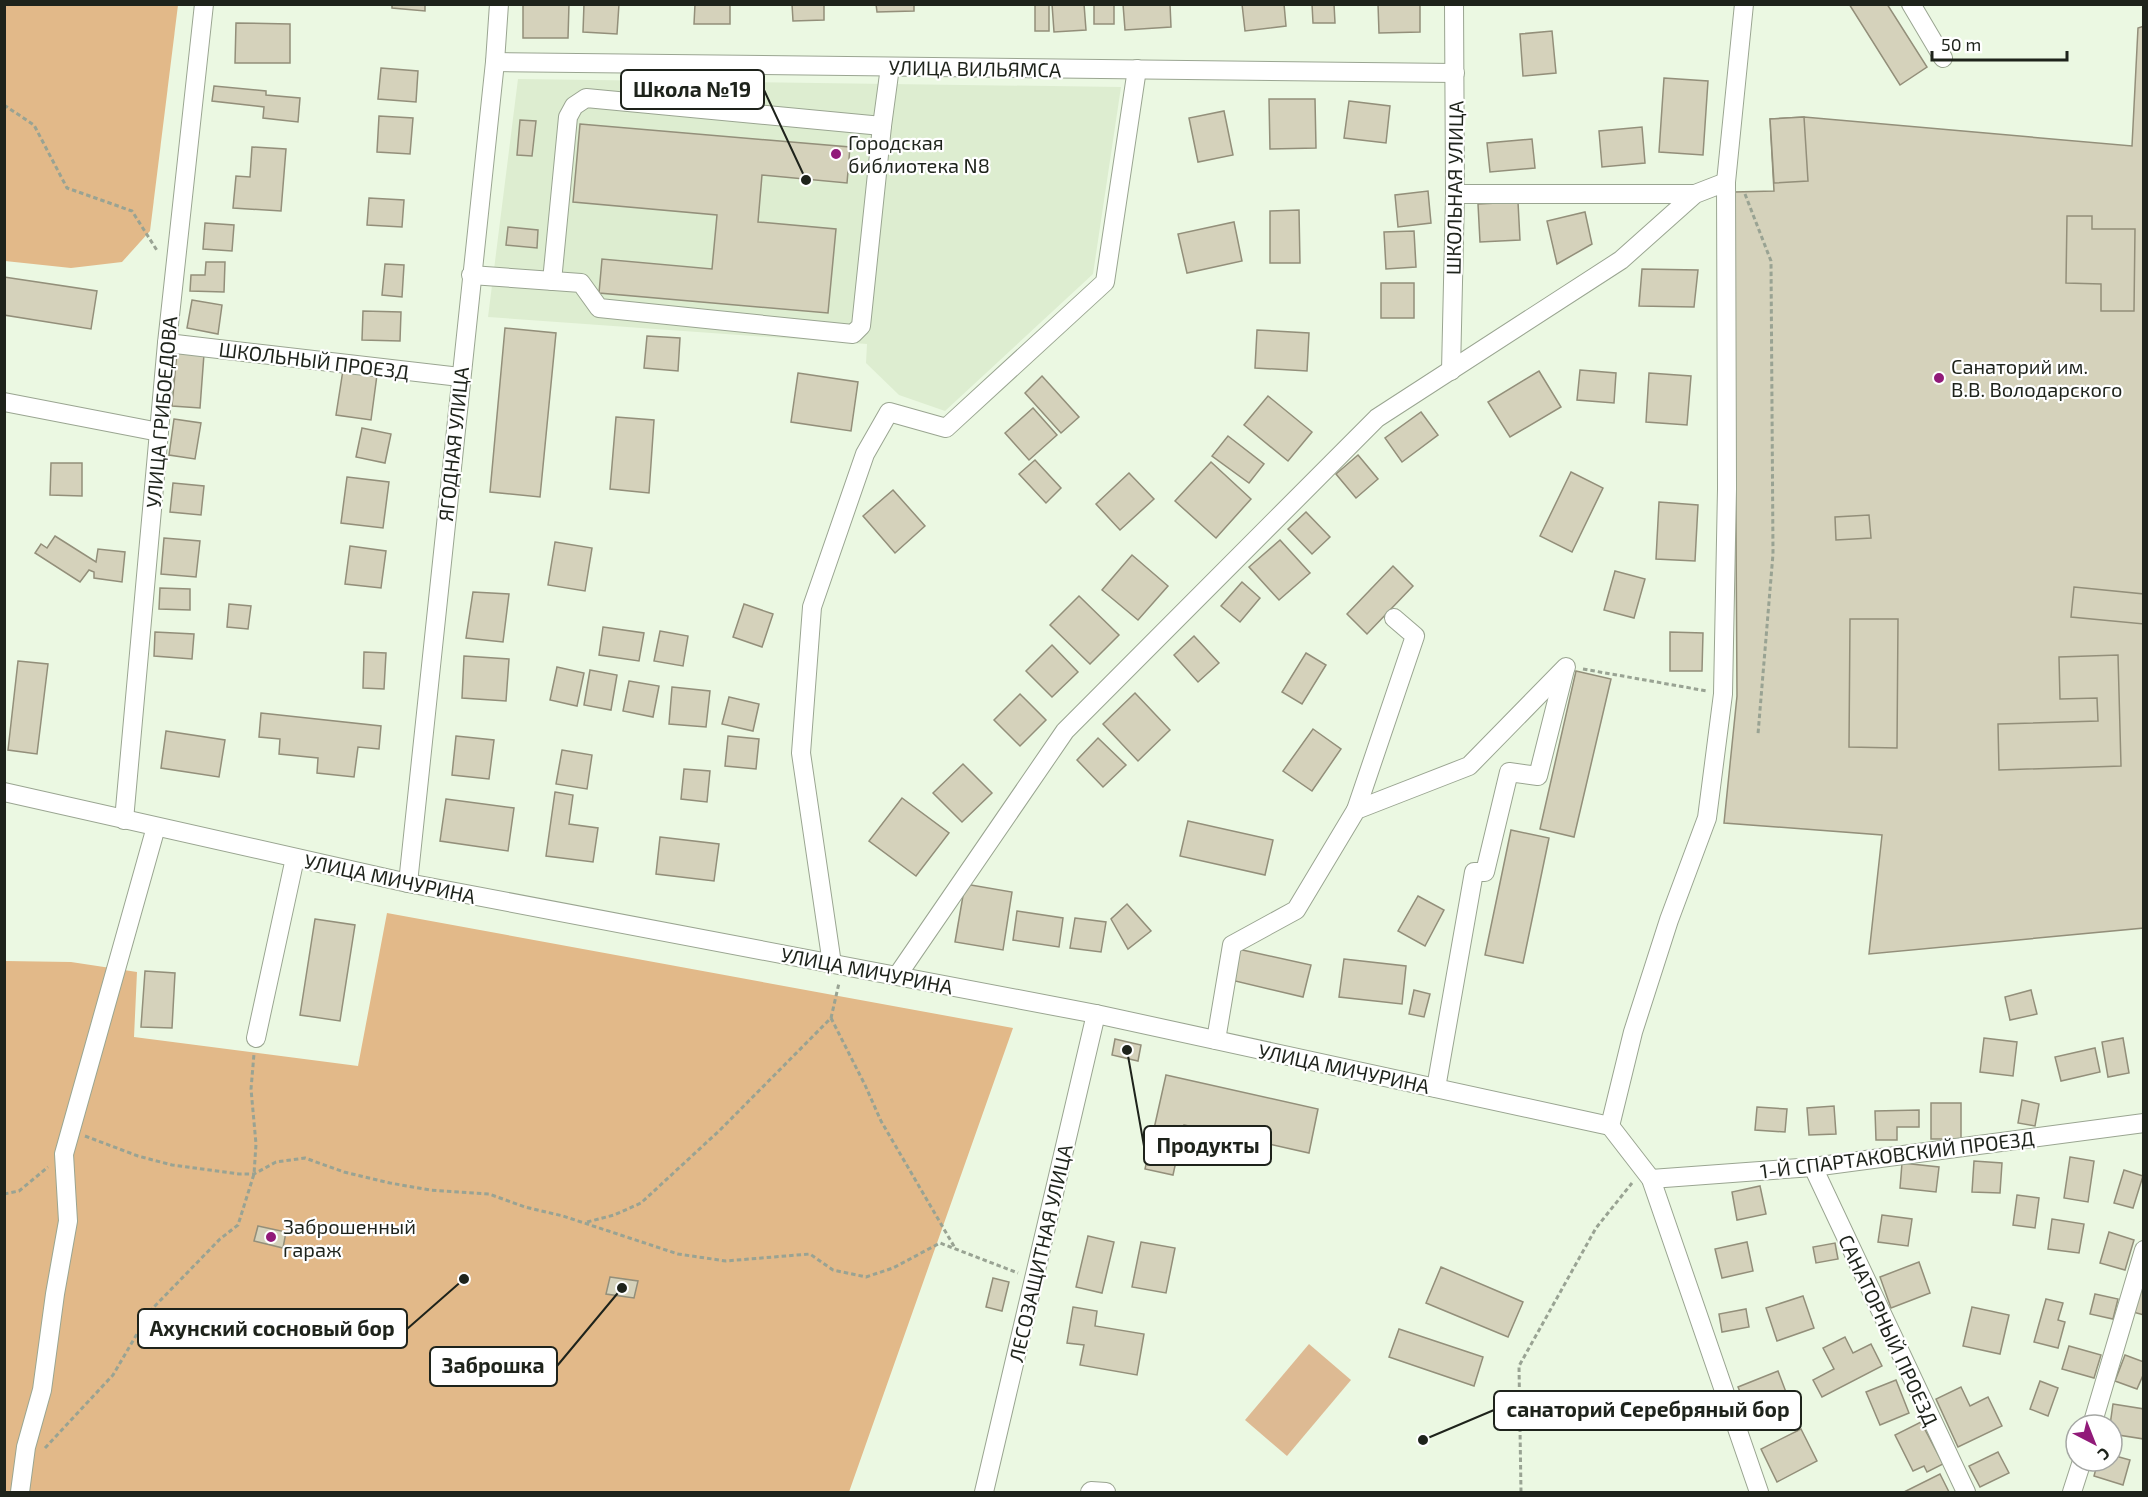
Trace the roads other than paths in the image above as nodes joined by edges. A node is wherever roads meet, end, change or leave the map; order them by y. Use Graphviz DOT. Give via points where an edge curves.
graph roads {
  1 [pos="204,4"];
  2 [pos="499,4"];
  3 [pos="1454,4"];
  4 [pos="1744,4"];
  5 [pos="1911,4"];
  6 [pos="1943,58"];
  7 [pos="495,62"];
  8 [pos="890,67"];
  9 [pos="1137,69"];
  10 [pos="1455,73"];
  11 [pos="882,126"];
  12 [pos="1726,182"];
  13 [pos="1455,194"];
  14 [pos="1695,194"];
  15 [pos="471,275"];
  16 [pos="552,281"];
  17 [pos="167,343"];
  18 [pos="1451,371"];
  19 [pos="460,377"];
  20 [pos="4,402"];
  21 [pos="159,432"];
  22 [pos="1394,618"];
  23 [pos="1479,756"];
  24 [pos="1509,772"];
  25 [pos="4,792"];
  26 [pos="1356,810"];
  27 [pos="124,820"];
  28 [pos="156,827"];
  29 [pos="295,858"];
  30 [pos="408,883"];
  31 [pos="837,965"];
  32 [pos="897,976"];
  33 [pos="1096,1014"];
  34 [pos="256,1038"];
  35 [pos="1216,1040"];
  36 [pos="1436,1088"];
  37 [pos="2144,1124"];
  38 [pos="1610,1126"];
  39 [pos="1813,1167"];
  40 [pos="1643,1179"];
  41 [pos="2144,1250"];
  42 [pos="2096,1413"];
  43 [pos="2078,1473"];
  44 [pos="20,1492"];
  45 [pos="984,1492"];
  46 [pos="1090,1492"];
  47 [pos="1106,1492"];
  48 [pos="1759,1492"];
  49 [pos="1965,1492"];
  50 [pos="2072,1492"];
  1 -- 17 [label="street, УЛИЦА ГРИБОЕДОВА"];
  2 -- 7 [label="street, ЯГОДНАЯ УЛИЦА"];
  3 -- 10 [label="street, ШКОЛЬНАЯ УЛИЦА"];
  4 -- 12 [label="street"];
  5 -- 6 [label="street"];
  7 -- 8 [label="street, УЛИЦА ВИЛЬЯМСА"];
  7 -- 15 [label="street, ЯГОДНАЯ УЛИЦА"];
  8 -- 9 [label="street, УЛИЦА ВИЛЬЯМСА"];
  8 -- 11 [label="street"];
  9 -- 10 [label="street, УЛИЦА ВИЛЬЯМСА"];
  9 -- 31 [label="street" via="1105,282 946,428 889,412 866,454 812,607 801,753"];
  10 -- 13 [label="street, ШКОЛЬНАЯ УЛИЦА"];
  11 -- 16 [label="street" via="586,98 574,106 568,117"];
  11 -- 16 [label="street" via="861,326 853,334 599,308 581,283"];
  12 -- 14 [label="street"];
  12 -- 38 [label="street" via="1723,694 1707,818 1632,1032"];
  13 -- 14 [label="street"];
  13 -- 18 [label="street, ШКОЛЬНАЯ УЛИЦА"];
  14 -- 18 [label="street" via="1621,260"];
  15 -- 16 [label="street"];
  15 -- 19 [label="street, ЯГОДНАЯ УЛИЦА"];
  17 -- 19 [label="street, ШКОЛЬНЫЙ ПРОЕЗД"];
  17 -- 21 [label="street, УЛИЦА ГРИБОЕДОВА"];
  18 -- 32 [label="street" via="1377,418 1065,731"];
  19 -- 30 [label="street, ЯГОДНАЯ УЛИЦА"];
  20 -- 21 [label="street"];
  21 -- 27 [label="street, УЛИЦА ГРИБОЕДОВА"];
  22 -- 26 [label="street" via="1415,636"];
  23 -- 24 [label="street"];
  23 -- 24 [label="street" via="1566,667 1538,776"];
  23 -- 26 [label="street" via="1469,766"];
  24 -- 36 [label="street" via="1485,872 1474,872"];
  25 -- 27 [label="street, УЛИЦА МИЧУРИНА"];
  26 -- 35 [label="street" via="1296,910 1232,945"];
  27 -- 28 [label="street, УЛИЦА МИЧУРИНА"];
  28 -- 29 [label="street, УЛИЦА МИЧУРИНА"];
  28 -- 44 [label="street" via="64,1154 68,1221 42,1390 26,1447"];
  29 -- 30 [label="street, УЛИЦА МИЧУРИНА"];
  29 -- 34 [label="street"];
  30 -- 31 [label="street, УЛИЦА МИЧУРИНА"];
  31 -- 32 [label="street, УЛИЦА МИЧУРИНА"];
  32 -- 33 [label="street, УЛИЦА МИЧУРИНА"];
  33 -- 35 [label="street, УЛИЦА МИЧУРИНА"];
  33 -- 45 [label="street, ЛЕСОЗАЩИТНАЯ УЛИЦА"];
  35 -- 36 [label="street, УЛИЦА МИЧУРИНА"];
  36 -- 38 [label="street, УЛИЦА МИЧУРИНА"];
  37 -- 39 [label="street, 1-Й СПАРТАКОВСКИЙ ПРОЕЗД"];
  38 -- 40 [label="street"];
  39 -- 40 [label="street, 1-Й СПАРТАКОВСКИЙ ПРОЕЗД"];
  39 -- 49 [label="street, САНАТОРНЫЙ ПРОЕЗД"];
  40 -- 48 [label="street"];
  41 -- 42 [label="street"];
  43 -- 50 [label="street"];
  46 -- 47 [label="street"];
}
